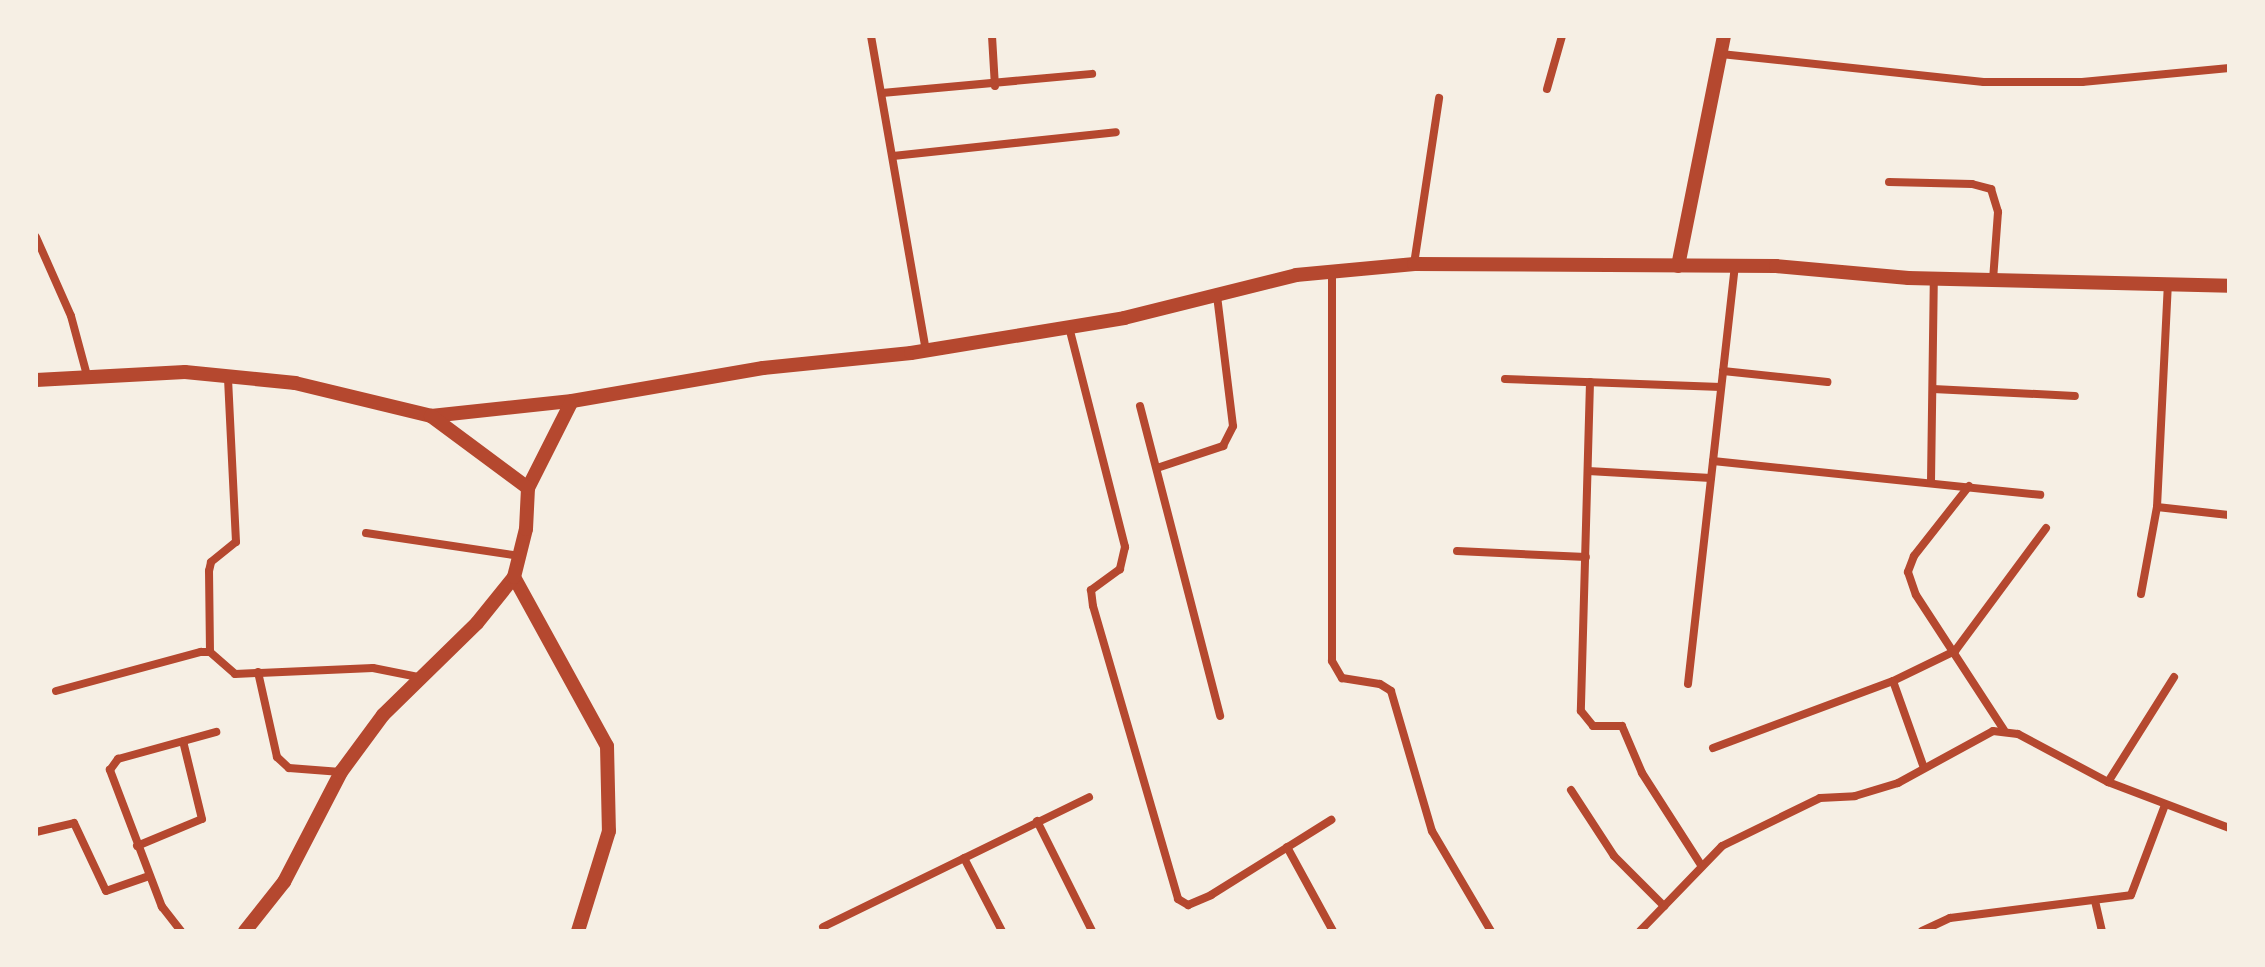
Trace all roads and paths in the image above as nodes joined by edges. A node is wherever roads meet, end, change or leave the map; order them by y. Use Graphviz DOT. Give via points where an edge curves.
graph roads {
  1 [pos="871,36"];
  2 [pos="992,36"];
  3 [pos="1562,36"];
  4 [pos="1724,36"];
  5 [pos="1721,54"];
  6 [pos="2229,68"];
  7 [pos="1092,74"];
  8 [pos="995,86"];
  9 [pos="1547,89"];
  10 [pos="882,93"];
  11 [pos="1439,98"];
  12 [pos="1116,132"];
  13 [pos="893,156"];
  14 [pos="1889,182"];
  15 [pos="36,237"];
  16 [pos="1414,264"];
  17 [pos="1678,266"];
  18 [pos="1735,266"];
  19 [pos="1332,272"];
  20 [pos="1934,279"];
  21 [pos="1993,280"];
  22 [pos="2168,283"];
  23 [pos="2229,286"];
  24 [pos="1217,295"];
  25 [pos="1069,327"];
  26 [pos="926,350"];
  27 [pos="1723,371"];
  28 [pos="228,376"];
  29 [pos="88,379"];
  30 [pos="1505,379"];
  31 [pos="36,380"];
  32 [pos="1590,382"];
  33 [pos="1827,382"];
  34 [pos="1721,387"];
  35 [pos="1933,389"];
  36 [pos="2075,396"];
  37 [pos="572,401"];
  38 [pos="1140,406"];
  39 [pos="431,416"];
  40 [pos="1713,461"];
  41 [pos="1157,468"];
  42 [pos="1588,471"];
  43 [pos="1711,478"];
  44 [pos="1931,482"];
  45 [pos="1969,486"];
  46 [pos="528,488"];
  47 [pos="2040,495"];
  48 [pos="2157,507"];
  49 [pos="2229,515"];
  50 [pos="2046,528"];
  51 [pos="366,533"];
  52 [pos="1457,551"];
  53 [pos="520,556"];
  54 [pos="1586,557"];
  55 [pos="514,577"];
  56 [pos="2141,594"];
  57 [pos="1955,651"];
  58 [pos="210,652"];
  59 [pos="258,672"];
  60 [pos="418,677"];
  61 [pos="2174,677"];
  62 [pos="1893,681"];
  63 [pos="1688,684"];
  64 [pos="56,691"];
  65 [pos="1220,716"];
  66 [pos="2004,730"];
  67 [pos="216,732"];
  68 [pos="183,741"];
  69 [pos="1713,748"];
  70 [pos="1924,768"];
  71 [pos="341,772"];
  72 [pos="2108,782"];
  73 [pos="1571,790"];
  74 [pos="1089,797"];
  75 [pos="2165,805"];
  76 [pos="1331,820"];
  77 [pos="1037,821"];
  78 [pos="2229,828"];
  79 [pos="36,832"];
  80 [pos="137,846"];
  81 [pos="1287,847"];
  82 [pos="964,858"];
  83 [pos="1701,865"];
  84 [pos="149,876"];
  85 [pos="2095,901"];
  86 [pos="1664,906"];
  87 [pos="823,927"];
  88 [pos="181,931"];
  89 [pos="245,931"];
  90 [pos="578,931"];
  91 [pos="1002,931"];
  92 [pos="1092,931"];
  93 [pos="1333,931"];
  94 [pos="1491,931"];
  95 [pos="1640,931"];
  96 [pos="1922,931"];
  97 [pos="2102,931"];
  1 -- 10 [label="street"];
  2 -- 8 [label="street"];
  3 -- 9 [label="street"];
  4 -- 5 [label="street"];
  5 -- 6 [label="street" via="1984,82 2082,82"];
  5 -- 17 [label="street"];
  7 -- 8 [label="street"];
  8 -- 10 [label="street"];
  10 -- 13 [label="street"];
  11 -- 16 [label="street"];
  12 -- 13 [label="street"];
  13 -- 26 [label="street"];
  14 -- 21 [label="street" via="1991,189 1998,212"];
  15 -- 29 [label="street" via="71,316"];
  16 -- 17 [label="street"];
  16 -- 19 [label="street"];
  17 -- 18 [label="street"];
  18 -- 20 [label="street"];
  18 -- 27 [label="street"];
  19 -- 24 [label="street"];
  19 -- 94 [label="street" via="1332,661 1342,678 1391,691 1432,831"];
  20 -- 21 [label="street"];
  20 -- 35 [label="street"];
  21 -- 22 [label="street"];
  22 -- 23 [label="street"];
  22 -- 48 [label="street"];
  24 -- 25 [label="street"];
  24 -- 41 [label="street" via="1233,426 1223,446"];
  25 -- 26 [label="street"];
  25 -- 81 [label="street" via="1125,547 1120,569 1091,590 1093,606 1175,892 1183,903 1196,903"];
  26 -- 37 [label="street" via="763,368"];
  27 -- 33 [label="street"];
  27 -- 34 [label="street"];
  28 -- 29 [label="street" via="185,372"];
  28 -- 39 [label="street" via="295,383"];
  28 -- 58 [label="street" via="236,542 211,562"];
  29 -- 31 [label="street"];
  30 -- 32 [label="street"];
  32 -- 34 [label="street"];
  32 -- 42 [label="street"];
  34 -- 40 [label="street"];
  35 -- 36 [label="street"];
  35 -- 44 [label="street"];
  37 -- 39 [label="street"];
  37 -- 46 [label="street"];
  38 -- 41 [label="street"];
  39 -- 46 [label="street"];
  40 -- 43 [label="street"];
  40 -- 44 [label="street"];
  41 -- 65 [label="street"];
  42 -- 43 [label="street"];
  42 -- 54 [label="street"];
  43 -- 63 [label="street"];
  44 -- 45 [label="street"];
  45 -- 47 [label="street"];
  45 -- 57 [label="street" via="1914,556 1908,572 1916,595"];
  46 -- 53 [label="street"];
  48 -- 49 [label="street"];
  48 -- 56 [label="street"];
  50 -- 57 [label="street"];
  51 -- 53 [label="street"];
  52 -- 54 [label="street"];
  53 -- 55 [label="street"];
  54 -- 83 [label="street" via="1583,718 1593,726 1622,726 1656,797"];
  55 -- 60 [label="street" via="477,623"];
  55 -- 90 [label="street" via="607,746 609,831"];
  57 -- 62 [label="street"];
  57 -- 66 [label="street"];
  58 -- 59 [label="street" via="235,674"];
  58 -- 64 [label="street"];
  59 -- 60 [label="street" via="373,668"];
  59 -- 71 [label="street" via="277,757 289,768"];
  60 -- 71 [label="street"];
  61 -- 72 [label="street"];
  62 -- 69 [label="street"];
  62 -- 70 [label="street"];
  66 -- 70 [label="street"];
  66 -- 72 [label="street"];
  67 -- 68 [label="street"];
  68 -- 80 [label="street" via="202,819"];
  68 -- 80 [label="street" via="111,764 111,780"];
  70 -- 83 [label="street" via="1855,796 1820,798 1796,808 1722,846"];
  71 -- 89 [label="street" via="284,882"];
  72 -- 75 [label="street"];
  73 -- 86 [label="street" via="1614,856"];
  74 -- 77 [label="street"];
  75 -- 78 [label="street"];
  75 -- 85 [label="street" via="2138,886 2120,900"];
  76 -- 81 [label="street"];
  77 -- 82 [label="street"];
  77 -- 92 [label="street"];
  79 -- 84 [label="street" via="74,823 106,891"];
  80 -- 84 [label="street"];
  81 -- 93 [label="street"];
  82 -- 87 [label="street"];
  82 -- 91 [label="street"];
  83 -- 86 [label="street"];
  84 -- 88 [label="street" via="170,921"];
  85 -- 96 [label="street" via="2053,901 1950,918"];
  85 -- 97 [label="street"];
  86 -- 95 [label="street"];
}
